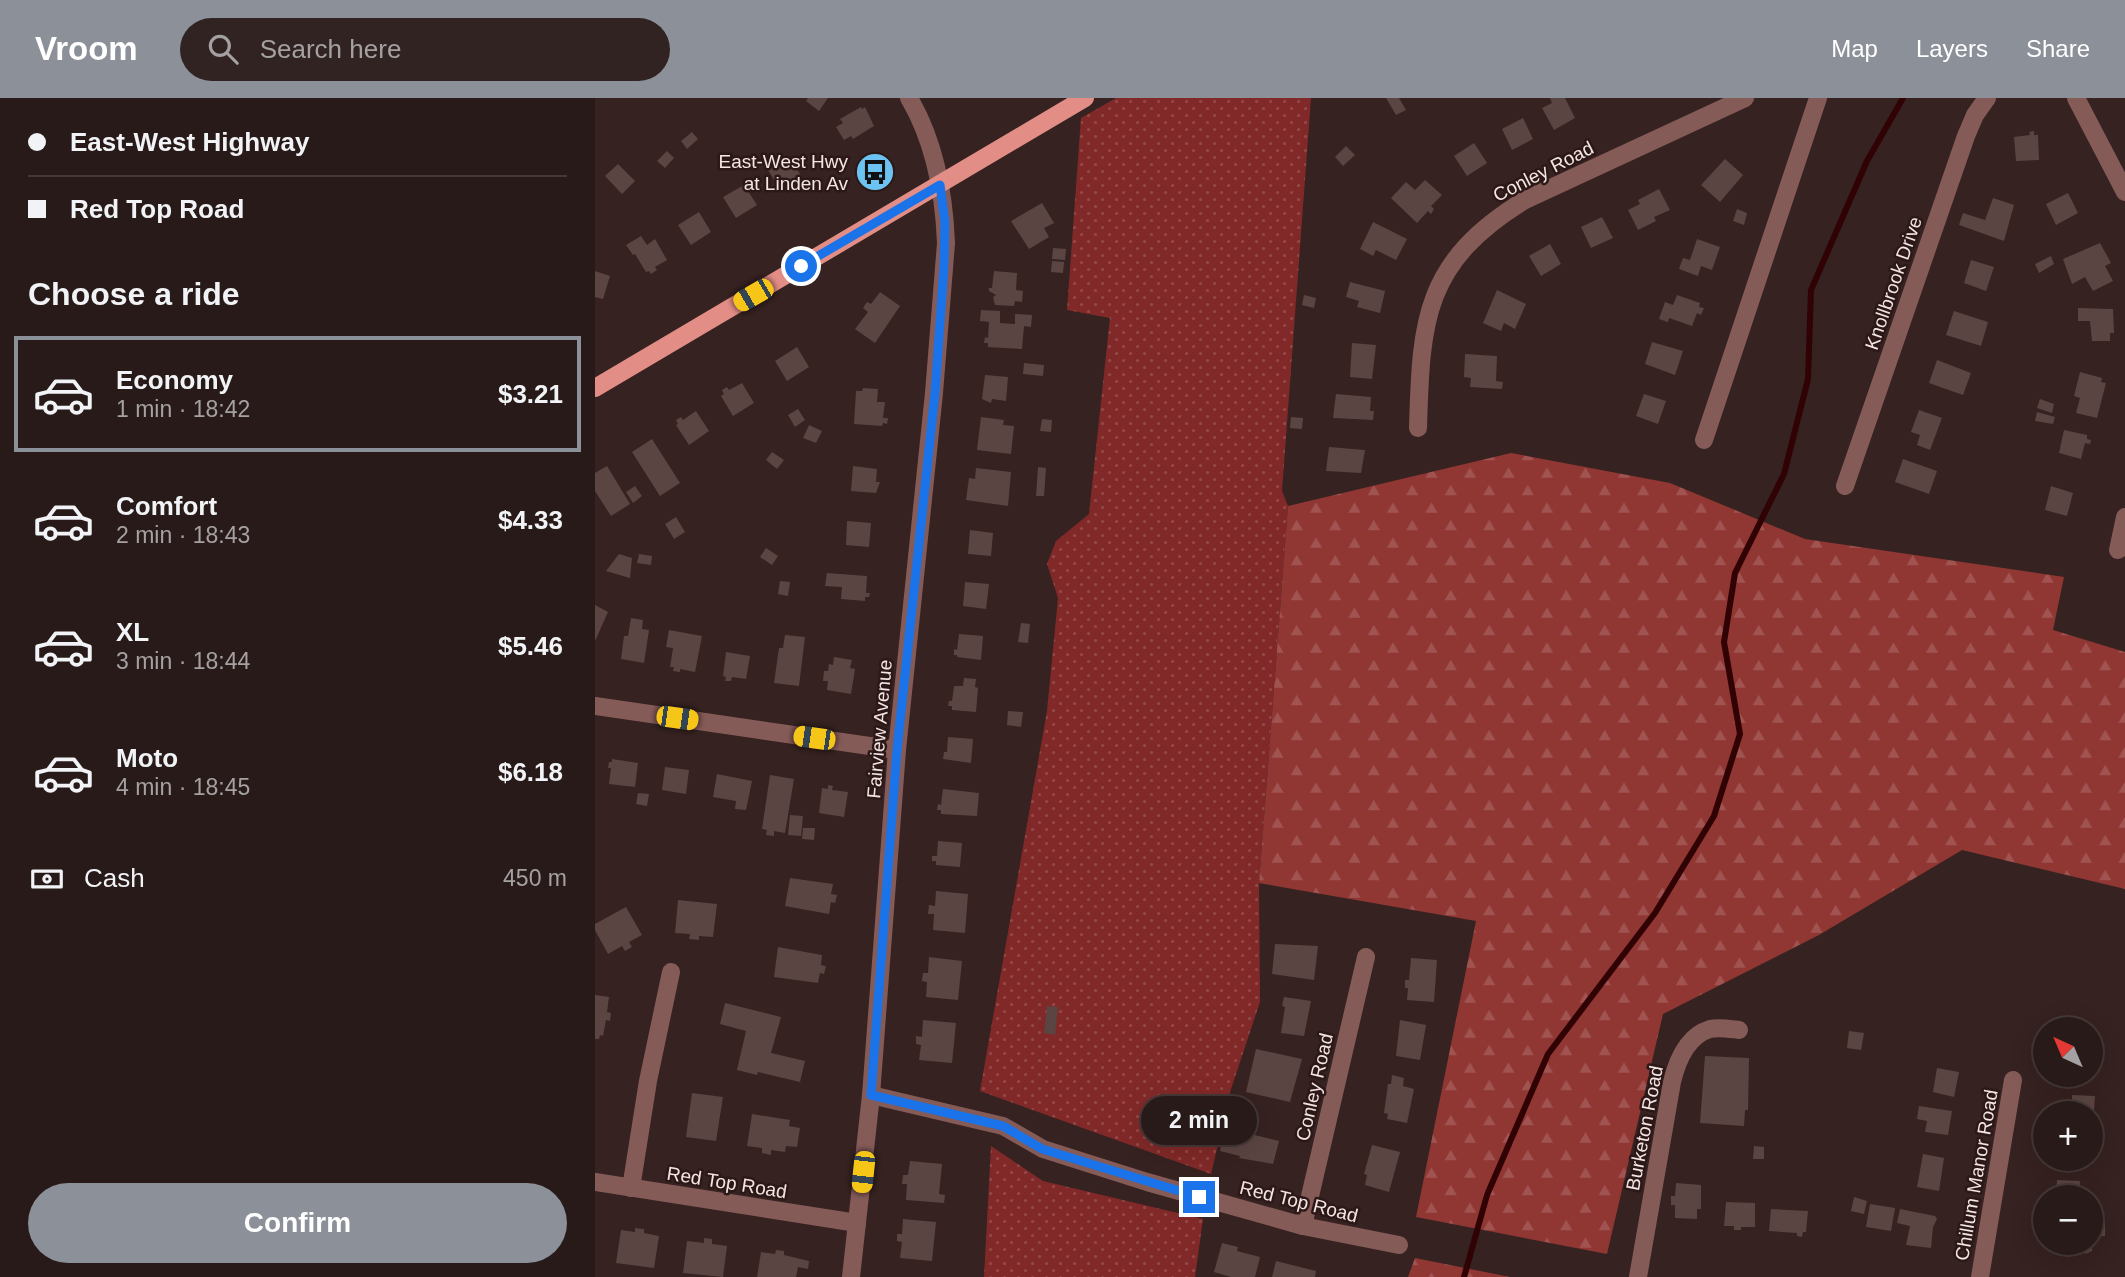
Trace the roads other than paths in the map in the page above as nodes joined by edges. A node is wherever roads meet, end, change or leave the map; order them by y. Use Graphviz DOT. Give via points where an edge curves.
graph roads {
  1 [pos="909,98"];
  2 [pos="1085,98"];
  3 [pos="1745,98"];
  4 [pos="1818,98"];
  5 [pos="1987,98"];
  6 [pos="2076,98"];
  7 [pos="940,185"];
  8 [pos="2125,192"];
  9 [pos="595,388"];
  10 [pos="1418,428"];
  11 [pos="1704,440"];
  12 [pos="1845,486"];
  13 [pos="2125,517"];
  14 [pos="2118,550"];
  15 [pos="595,706"];
  16 [pos="897,750"];
  17 [pos="1366,957"];
  18 [pos="671,972"];
  19 [pos="1739,1030"];
  20 [pos="2013,1080"];
  21 [pos="871,1095"];
  22 [pos="595,1182"];
  23 [pos="631,1188"];
  24 [pos="857,1223"];
  25 [pos="1303,1226"];
  26 [pos="1399,1245"];
  27 [pos="851,1277"];
  28 [pos="1639,1277"];
  29 [pos="1980,1277"];
  1 -- 7 [label="street, Fairview Avenue" via="934,152"];
  2 -- 7 [label="main road"];
  3 -- 10 [label="street, Conley Road" via="1525,201 1469,242 1443,278 1426,323"];
  4 -- 11 [label="street"];
  5 -- 12 [label="street, Knollbrook Drive" via="1966,136"];
  6 -- 8 [label="street"];
  7 -- 9 [label="main road"];
  7 -- 16 [label="street, Fairview Avenue" via="944,279"];
  13 -- 14 [label="street"];
  15 -- 16 [label="street"];
  16 -- 21 [label="street, Fairview Avenue"];
  17 -- 25 [label="street, Conley Road"];
  18 -- 23 [label="street"];
  19 -- 28 [label="street, Burketon Road" via="1713,1028 1697,1035 1680,1058"];
  20 -- 29 [label="street, Chillum Manor Road"];
  21 -- 24 [label="street, Fairview Avenue"];
  21 -- 25 [label="street, Red Top Road" via="1003,1126 1042,1149"];
  22 -- 23 [label="street, Red Top Road"];
  23 -- 24 [label="street, Red Top Road"];
  24 -- 27 [label="street, Fairview Avenue"];
  25 -- 26 [label="street, Red Top Road"];
}
